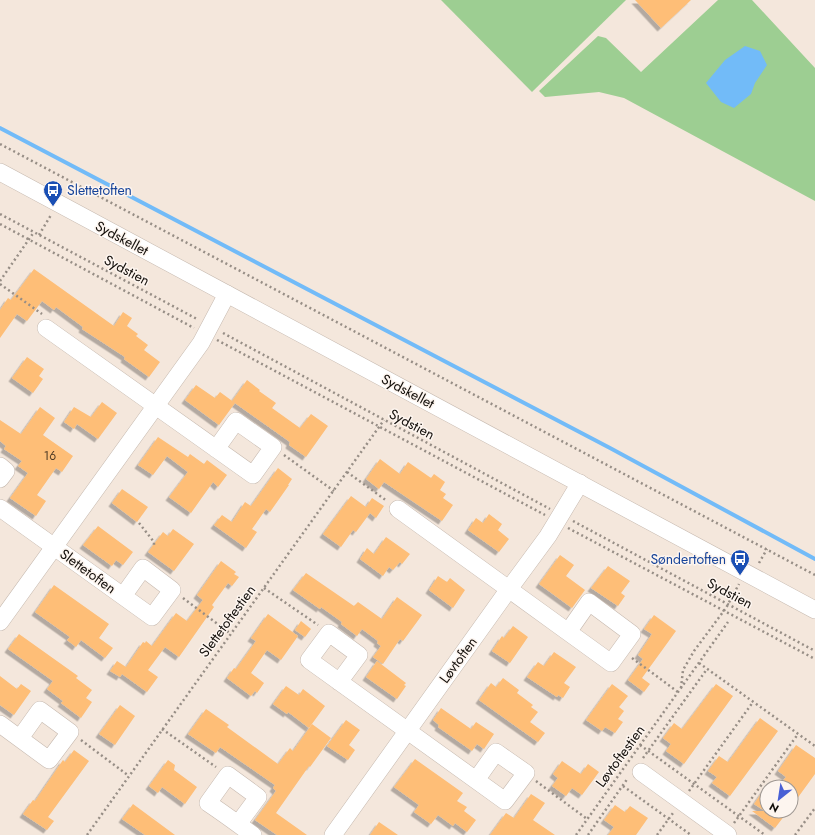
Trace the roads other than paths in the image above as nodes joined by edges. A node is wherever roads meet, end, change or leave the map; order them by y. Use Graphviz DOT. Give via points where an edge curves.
graph roads {
  1 [pos="0,172"];
  2 [pos="227,294"];
  3 [pos="46,328"];
  4 [pos="155,406"];
  5 [pos="216,448"];
  6 [pos="0,466"];
  7 [pos="0,479"];
  8 [pos="580,483"];
  9 [pos="0,508"];
  10 [pos="398,509"];
  11 [pos="54,547"];
  12 [pos="509,589"];
  13 [pos="122,596"];
  14 [pos="815,610"];
  15 [pos="0,622"];
  16 [pos="568,632"];
  17 [pos="339,682"];
  18 [pos="0,724"];
  19 [pos="407,731"];
  20 [pos="20,738"];
  21 [pos="637,770"];
  22 [pos="476,780"];
  23 [pos="238,824"];
  24 [pos="728,834"];
  25 [pos="253,835"];
  26 [pos="333,835"];
  1 -- 2 [label="street, Sydskellet"];
  2 -- 4 [label="street, Slettetoften" via="208,330"];
  2 -- 8 [label="street, Sydskellet"];
  3 -- 4 [label="street"];
  4 -- 5 [label="street"];
  4 -- 11 [label="street, Slettetoften"];
  5 -- 5 [label="street" via="253,475 273,447 236,421"];
  6 -- 7 [label="street" via="6,471"];
  8 -- 12 [label="street, Løvtoften" via="548,536"];
  8 -- 14 [label="street, Sydskellet"];
  9 -- 11 [label="street, Slettetoften"];
  10 -- 12 [label="street"];
  11 -- 13 [label="street, Slettetoften"];
  11 -- 15 [label="street, Slettetoften"];
  12 -- 16 [label="street"];
  12 -- 19 [label="street, Løvtoften"];
  13 -- 13 [label="street, Slettetoften" via="143,568 172,590 152,617"];
  16 -- 16 [label="street" via="589,602 632,634 611,663"];
  17 -- 17 [label="street" via="309,660 329,633 359,655"];
  17 -- 19 [label="street"];
  18 -- 20 [label="street"];
  19 -- 22 [label="street"];
  19 -- 26 [label="street, Løvtoften"];
  20 -- 20 [label="street" via="40,710 70,732 50,760"];
  21 -- 24 [label="street"];
  22 -- 22 [label="street" via="496,752 526,773 506,801"];
  23 -- 23 [label="street" via="208,803 228,776 258,797"];
  23 -- 25 [label="street"];
}
